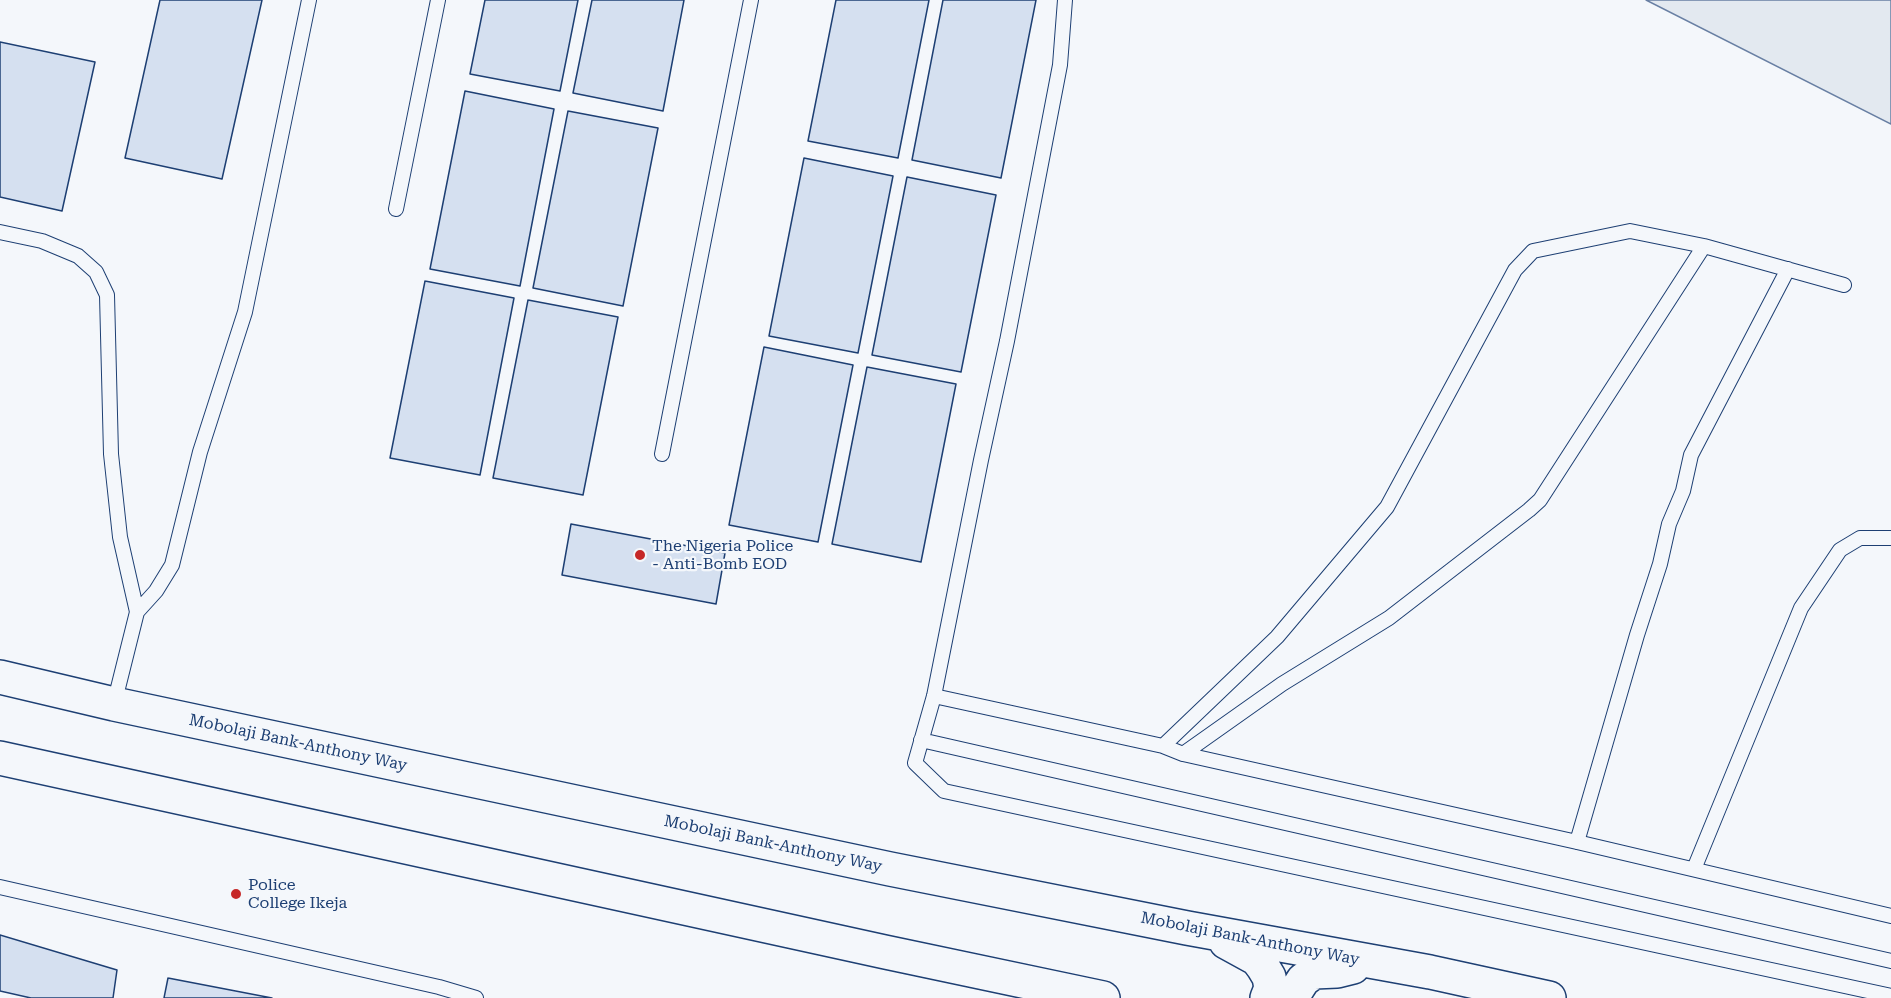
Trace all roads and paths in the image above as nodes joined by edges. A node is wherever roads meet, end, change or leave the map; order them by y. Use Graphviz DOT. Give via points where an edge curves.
graph roads {
  1 [pos="309,0"];
  2 [pos="438,0"];
  3 [pos="751,0"];
  4 [pos="1065,0"];
  5 [pos="396,209"];
  6 [pos="0,232"];
  7 [pos="1704,246"];
  8 [pos="1788,269"];
  9 [pos="1844,285"];
  10 [pos="662,454"];
  11 [pos="1891,538"];
  12 [pos="137,612"];
  13 [pos="0,677"];
  14 [pos="934,696"];
  15 [pos="114,704"];
  16 [pos="921,740"];
  17 [pos="1163,746"];
  18 [pos="1183,754"];
  19 [pos="0,758"];
  20 [pos="1577,842"];
  21 [pos="1694,869"];
  22 [pos="0,887"];
  23 [pos="1891,916"];
  24 [pos="1187,928"];
  25 [pos="1891,961"];
  26 [pos="1372,962"];
  27 [pos="1891,996"];
  28 [pos="476,998"];
  29 [pos="1103,998"];
  30 [pos="1267,998"];
  31 [pos="1294,998"];
  32 [pos="1549,998"];
  1 -- 12 [label="lane" via="245,312 200,452 172,565"];
  2 -- 5 [label="lane"];
  3 -- 10 [label="lane"];
  4 -- 14 [label="lane" via="1060,65"];
  6 -- 12 [label="lane" via="42,240 78,256 96,272 107,295 111,454 120,537"];
  7 -- 8 [label="lane"];
  7 -- 17 [label="lane" via="1630,231 1533,251 1515,270 1387,507 1277,637"];
  7 -- 18 [label="lane" via="1540,500 1389,618 1282,684"];
  8 -- 9 [label="lane"];
  8 -- 20 [label="lane" via="1691,455"];
  11 -- 21 [label="lane" via="1860,538 1840,550 1801,608"];
  12 -- 15 [label="lane"];
  13 -- 15 [label="main road, Mobolaji Bank-Anthony Way"];
  14 -- 16 [label="lane"];
  14 -- 17 [label="lane"];
  15 -- 24 [label="main road, Mobolaji Bank-Anthony Way" via="878,867"];
  16 -- 25 [label="lane"];
  16 -- 27 [label="lane" via="915,763 944,792"];
  17 -- 18 [label="lane"];
  18 -- 20 [label="lane"];
  19 -- 29 [label="main road"];
  20 -- 21 [label="lane"];
  21 -- 23 [label="lane"];
  22 -- 28 [label="lane"];
  24 -- 26 [label="main road, Mobolaji Bank-Anthony Way"];
  24 -- 30 [label="main road" via="1229,943 1257,959 1269,977 1271,988"];
  26 -- 31 [label="main road" via="1314,972 1303,980"];
  26 -- 32 [label="main road, Mobolaji Bank-Anthony Way"];
}
